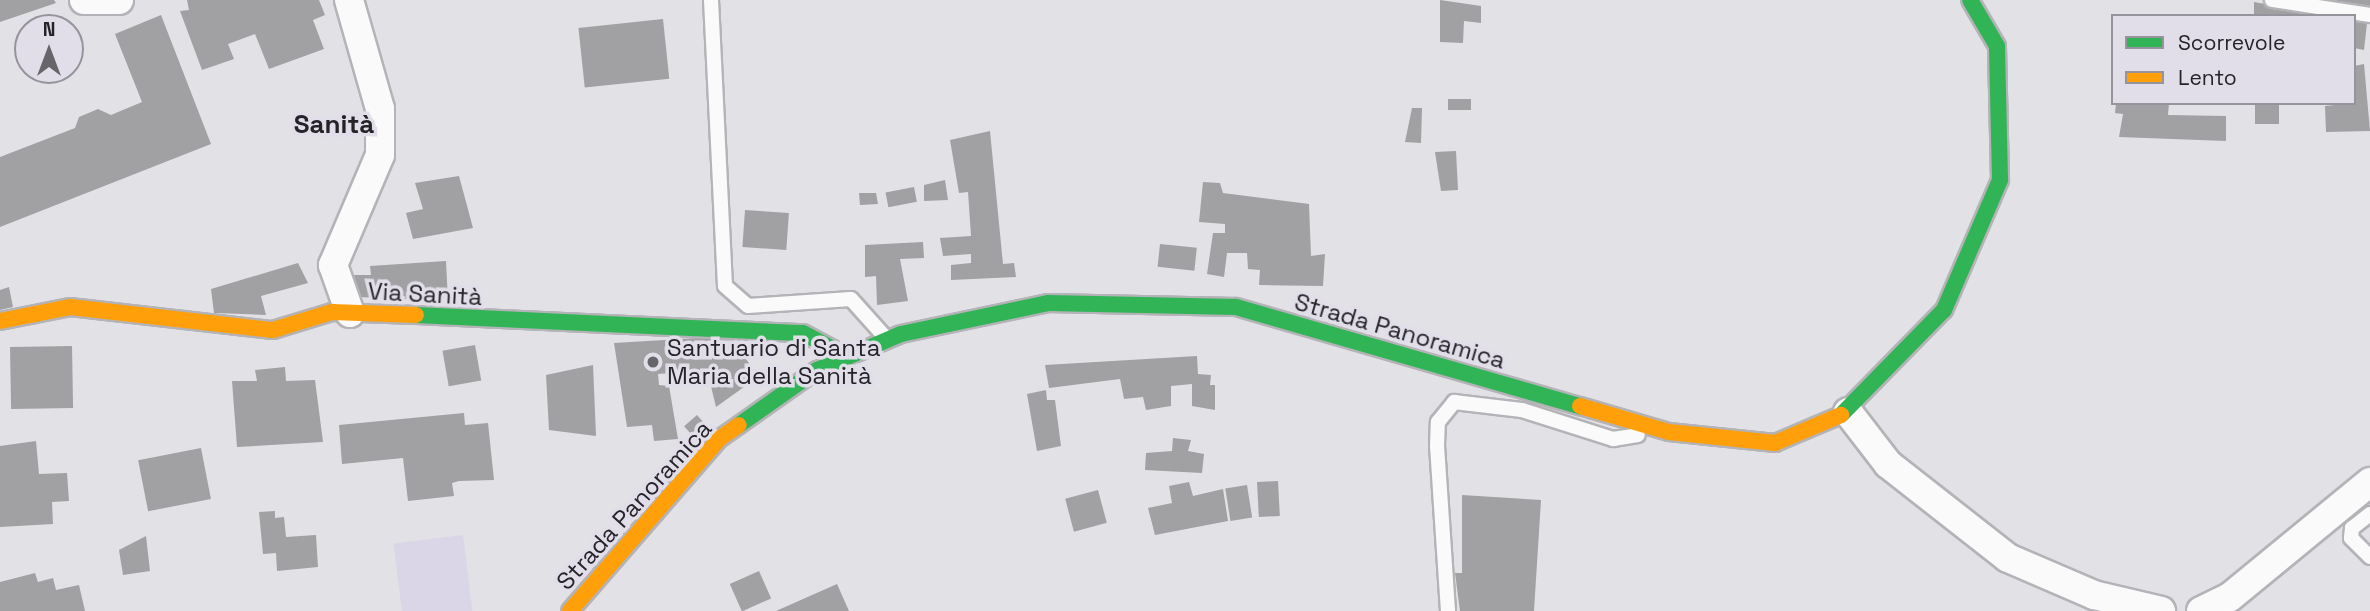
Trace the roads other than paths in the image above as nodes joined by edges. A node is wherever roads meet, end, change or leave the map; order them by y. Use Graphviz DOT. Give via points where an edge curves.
graph roads {
  1 [pos="84,0"];
  2 [pos="119,0"];
  3 [pos="349,0"];
  4 [pos="711,0"];
  5 [pos="1970,0"];
  6 [pos="2272,0"];
  7 [pos="2370,15"];
  8 [pos="350,313"];
  9 [pos="0,321"];
  10 [pos="887,339"];
  11 [pos="848,357"];
  12 [pos="1848,412"];
  13 [pos="1664,431"];
  14 [pos="2370,482"];
  15 [pos="2370,514"];
  16 [pos="2370,557"];
  17 [pos="570,611"];
  18 [pos="1448,611"];
  19 [pos="2161,611"];
  20 [pos="2201,611"];
  1 -- 2 [label="street"];
  3 -- 8 [label="street" via="380,109 380,155 333,265"];
  4 -- 10 [label="lane" via="725,286 748,306 851,299"];
  5 -- 12 [label="main road, Strada Panoramica" via="1997,46 2000,180 1944,310"];
  6 -- 7 [label="lane"];
  8 -- 9 [label="main road, Via Sanità" via="332,312 273,330 70,307"];
  8 -- 11 [label="main road, Via Sanità" via="718,325 803,333"];
  10 -- 11 [label="main road, Strada Panoramica"];
  10 -- 13 [label="main road, Strada Panoramica" via="1048,303 1236,307"];
  11 -- 17 [label="main road, Strada Panoramica" via="817,370 719,439"];
  12 -- 13 [label="main road, Strada Panoramica" via="1775,443"];
  12 -- 19 [label="street" via="1888,464 2008,558 2094,595"];
  13 -- 18 [label="lane" via="1613,439 1522,410 1454,402 1438,422"];
  14 -- 20 [label="street" via="2230,597"];
  15 -- 16 [label="lane" via="2353,528 2351,538"];
}
